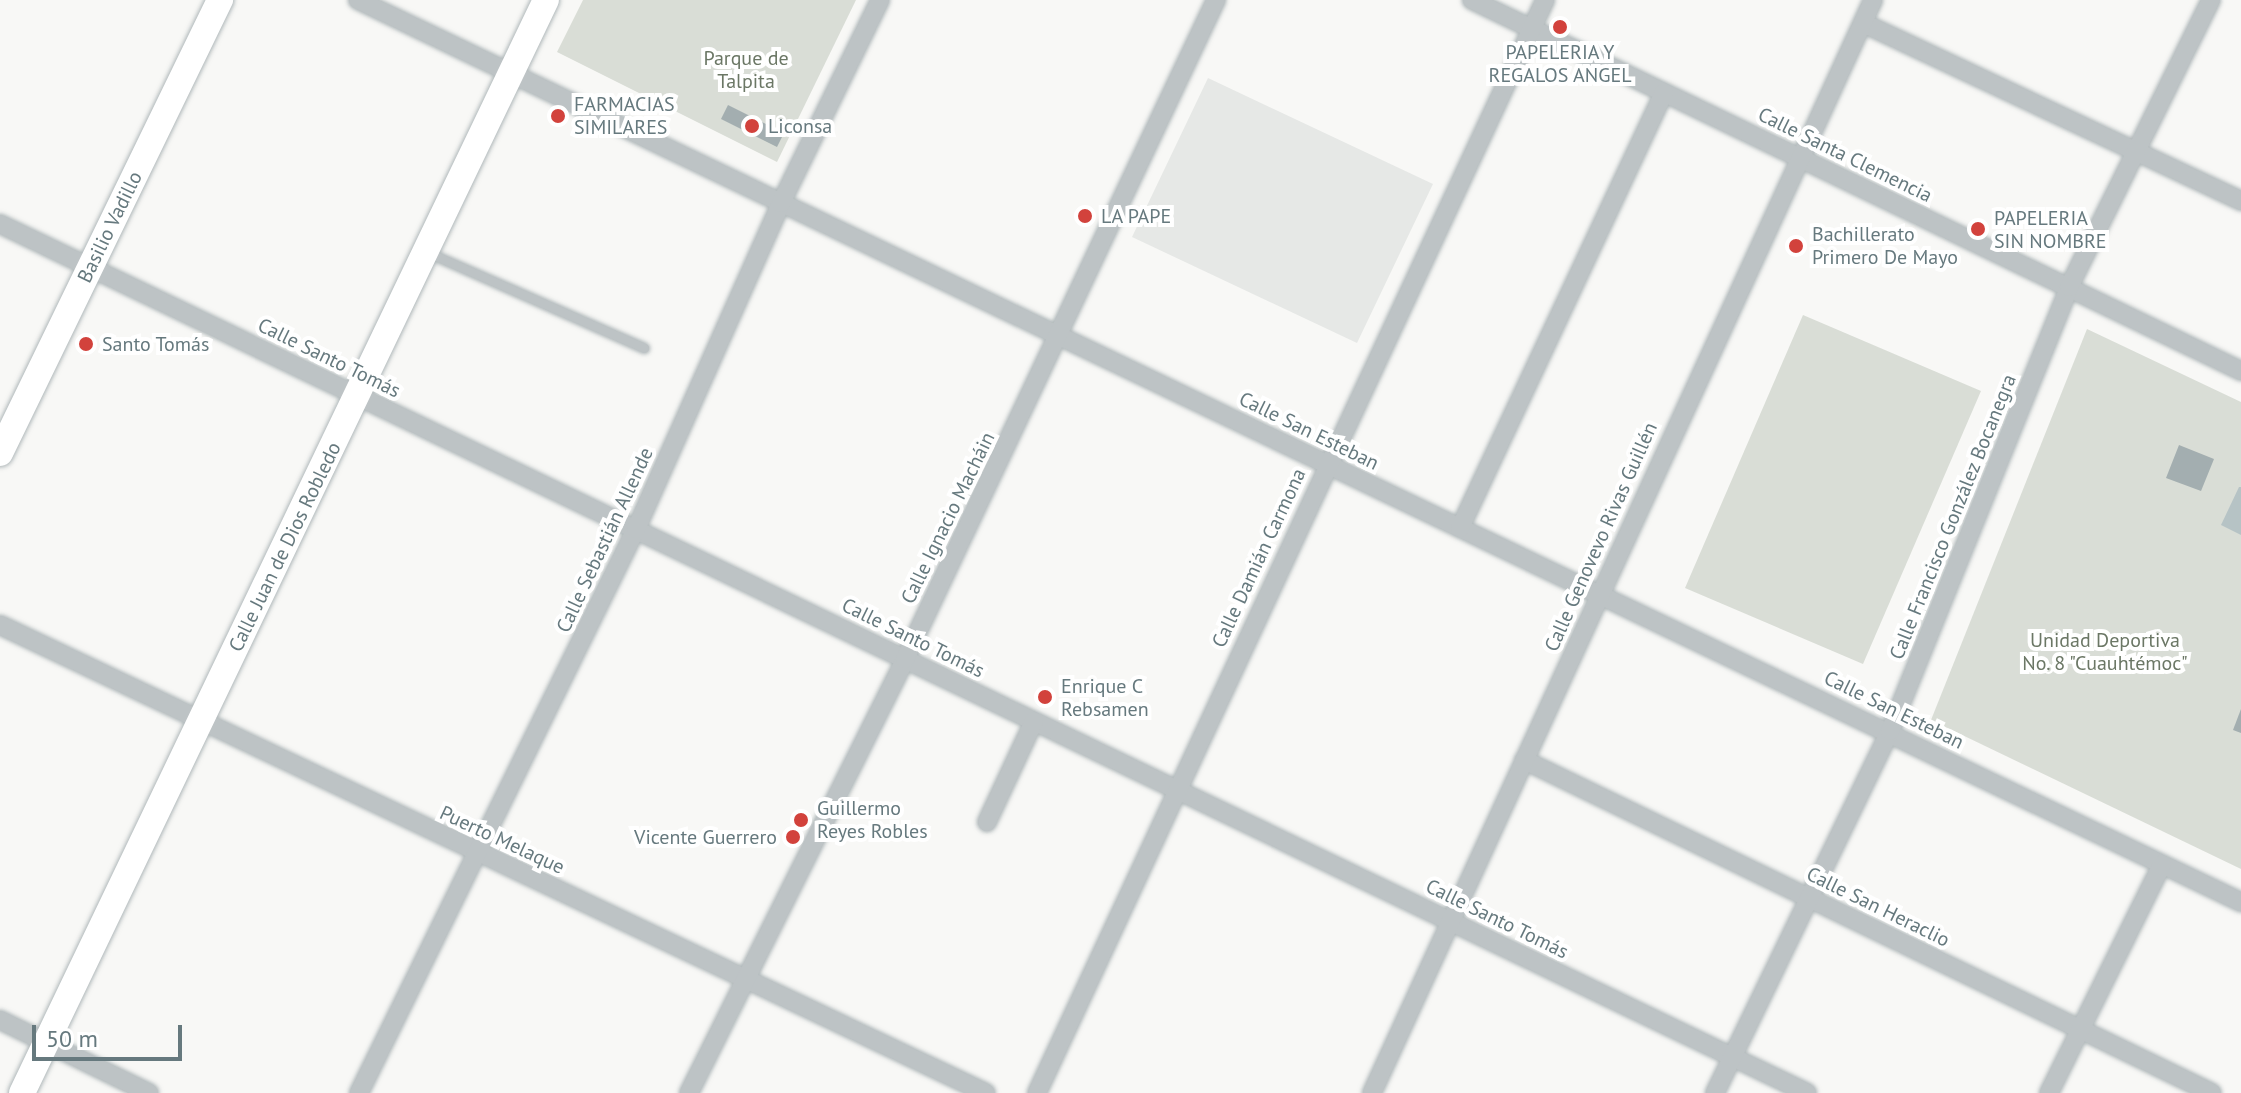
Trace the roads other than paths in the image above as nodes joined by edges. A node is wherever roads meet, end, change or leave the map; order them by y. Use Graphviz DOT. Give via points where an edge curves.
graph roads {
  1 [pos="220,0"];
  2 [pos="358,0"];
  3 [pos="546,0"];
  4 [pos="880,0"];
  5 [pos="1216,0"];
  6 [pos="1472,0"];
  7 [pos="1545,0"];
  8 [pos="1873,0"];
  9 [pos="2211,0"];
  10 [pos="1863,23"];
  11 [pos="1532,28"];
  12 [pos="510,72"];
  13 [pos="1664,92"];
  14 [pos="2136,151"];
  15 [pos="1798,158"];
  16 [pos="2241,201"];
  17 [pos="781,203"];
  18 [pos="0,224"];
  19 [pos="426,251"];
  20 [pos="90,268"];
  21 [pos="2069,287"];
  22 [pos="1060,334"];
  23 [pos="644,348"];
  24 [pos="2241,371"];
  25 [pos="358,396"];
  26 [pos="0,453"];
  27 [pos="1327,464"];
  28 [pos="1460,528"];
  29 [pos="636,529"];
  30 [pos="1599,594"];
  31 [pos="0,625"];
  32 [pos="905,659"];
  33 [pos="200,721"];
  34 [pos="1034,721"];
  35 [pos="1890,731"];
  36 [pos="1524,760"];
  37 [pos="1176,789"];
  38 [pos="987,822"];
  39 [pos="479,854"];
  40 [pos="2162,864"];
  41 [pos="1810,898"];
  42 [pos="2241,902"];
  43 [pos="1451,922"];
  44 [pos="745,977"];
  45 [pos="0,1020"];
  46 [pos="2080,1031"];
  47 [pos="47,1043"];
  48 [pos="1733,1057"];
  49 [pos="1379,1091"];
  50 [pos="22,1093"];
  51 [pos="149,1093"];
  52 [pos="359,1093"];
  53 [pos="689,1093"];
  54 [pos="986,1093"];
  55 [pos="1037,1093"];
  56 [pos="1715,1093"];
  57 [pos="1807,1093"];
  58 [pos="2049,1093"];
  59 [pos="2212,1093"];
  1 -- 20 [label="street, Basilio Vadillo"];
  2 -- 12 [label="street, Calle San Esteban"];
  3 -- 12 [label="street, Calle Juan de Dios Robledo"];
  4 -- 17 [label="street, Calle Sebastián Allende"];
  5 -- 22 [label="street, Calle Ignacio Macháin"];
  6 -- 11 [label="street, Calle Santa Clemencia"];
  7 -- 11 [label="street, Calle Damián Carmona"];
  8 -- 10 [label="street, Calle Genovevo Rivas Guillén"];
  9 -- 14 [label="street, Calle Francisco González Bocanegra"];
  10 -- 14 [label="street"];
  10 -- 15 [label="street, Calle Genovevo Rivas Guillén"];
  11 -- 13 [label="street, Calle Santa Clemencia"];
  11 -- 27 [label="street, Calle Damián Carmona"];
  12 -- 17 [label="street, Calle San Esteban"];
  12 -- 19 [label="street, Calle Juan de Dios Robledo"];
  13 -- 15 [label="street, Calle Santa Clemencia"];
  13 -- 28 [label="street"];
  14 -- 16 [label="street"];
  14 -- 21 [label="street, Calle Francisco González Bocanegra"];
  15 -- 21 [label="street, Calle Santa Clemencia"];
  15 -- 30 [label="street, Calle Genovevo Rivas Guillén"];
  17 -- 22 [label="street, Calle San Esteban"];
  17 -- 29 [label="street, Calle Sebastián Allende"];
  18 -- 20 [label="street, Calle Santo Tomás"];
  19 -- 23 [label="lane"];
  19 -- 25 [label="street, Calle Juan de Dios Robledo"];
  20 -- 25 [label="street, Calle Santo Tomás"];
  20 -- 26 [label="street, Basilio Vadillo"];
  21 -- 24 [label="street, Calle Santa Clemencia"];
  21 -- 35 [label="street, Calle Francisco González Bocanegra"];
  22 -- 27 [label="street, Calle San Esteban"];
  22 -- 32 [label="street, Calle Ignacio Macháin"];
  25 -- 29 [label="street, Calle Santo Tomás"];
  25 -- 33 [label="street, Calle Juan de Dios Robledo"];
  27 -- 28 [label="street, Calle San Esteban"];
  27 -- 37 [label="street, Calle Damián Carmona"];
  28 -- 30 [label="street, Calle San Esteban"];
  29 -- 32 [label="street, Calle Santo Tomás"];
  29 -- 39 [label="street, Calle Sebastián Allende"];
  30 -- 35 [label="street, Calle San Esteban"];
  30 -- 36 [label="street, Calle Genovevo Rivas Guillén"];
  31 -- 33 [label="street, Puerto Melaque"];
  32 -- 34 [label="street, Calle Santo Tomás"];
  32 -- 44 [label="street, Calle Ignacio Macháin"];
  33 -- 39 [label="street, Puerto Melaque"];
  33 -- 47 [label="street, Calle Juan de Dios Robledo"];
  34 -- 37 [label="street, Calle Santo Tomás"];
  34 -- 38 [label="street"];
  35 -- 40 [label="street, Calle San Esteban"];
  35 -- 41 [label="street, Calle Francisco González Bocanegra"];
  36 -- 41 [label="street, Calle San Heraclio"];
  36 -- 43 [label="street, Calle Genovevo Rivas Guillén"];
  37 -- 43 [label="street, Calle Santo Tomás"];
  37 -- 55 [label="street, Calle Damián Carmona"];
  39 -- 44 [label="street, Puerto Melaque"];
  39 -- 52 [label="street, Calle Sebastián Allende"];
  40 -- 42 [label="street, Calle San Esteban"];
  40 -- 46 [label="street"];
  41 -- 46 [label="street, Calle San Heraclio"];
  41 -- 48 [label="street, Calle Francisco González Bocanegra"];
  43 -- 48 [label="street, Calle Santo Tomás"];
  43 -- 49 [label="street, Calle Genovevo Rivas Guillén"];
  44 -- 53 [label="street, Calle Ignacio Macháin"];
  44 -- 54 [label="street, Puerto Melaque"];
  45 -- 47 [label="street"];
  46 -- 58 [label="street"];
  46 -- 59 [label="street, Calle San Heraclio"];
  47 -- 50 [label="street, Calle Juan de Dios Robledo"];
  47 -- 51 [label="street"];
  48 -- 56 [label="street, Calle Francisco González Bocanegra"];
  48 -- 57 [label="street, Calle Santo Tomás"];
}
